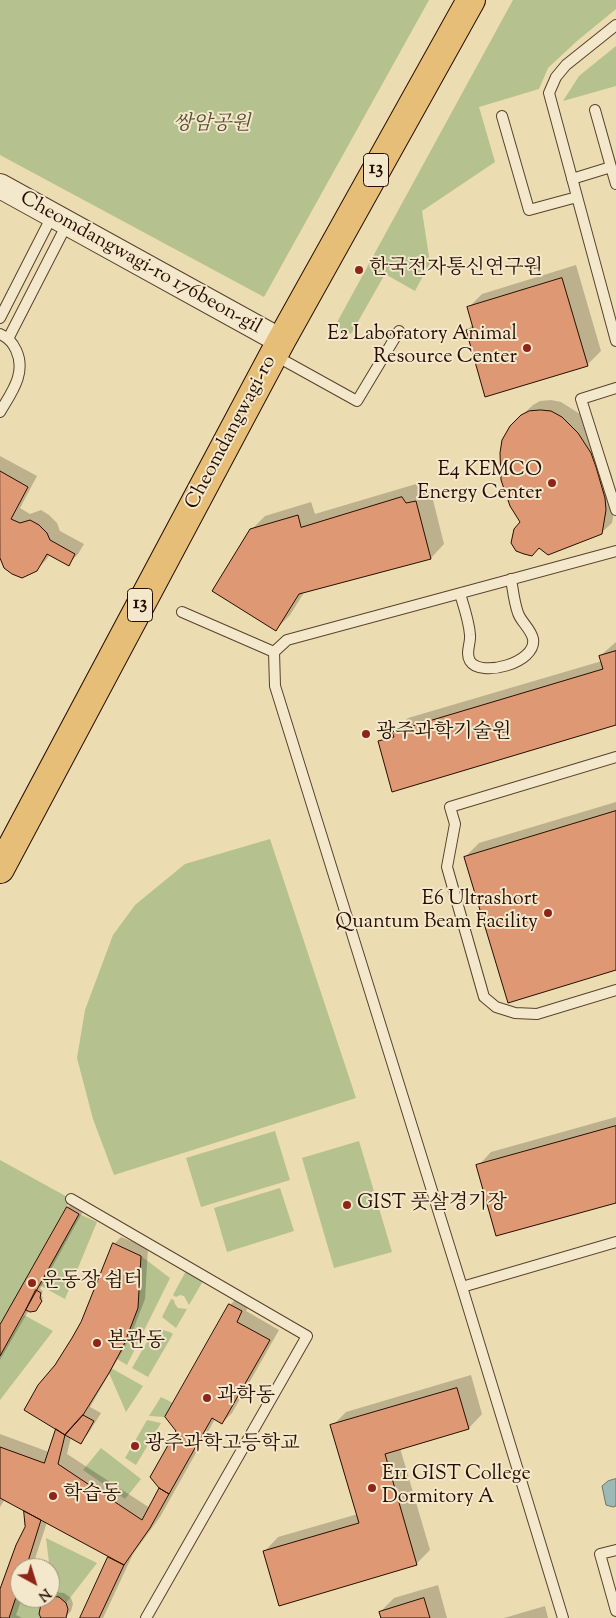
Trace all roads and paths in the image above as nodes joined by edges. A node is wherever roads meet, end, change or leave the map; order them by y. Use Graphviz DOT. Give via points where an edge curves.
graph roads {
  1 [pos="471,0"];
  2 [pos="616,25"];
  3 [pos="595,110"];
  4 [pos="502,116"];
  5 [pos="611,167"];
  6 [pos="572,179"];
  7 [pos="616,184"];
  8 [pos="0,186"];
  9 [pos="577,197"];
  10 [pos="60,220"];
  11 [pos="0,318"];
  12 [pos="614,323"];
  13 [pos="399,331"];
  14 [pos="4,337"];
  15 [pos="616,341"];
  16 [pos="277,348"];
  17 [pos="616,388"];
  18 [pos="0,412"];
  19 [pos="616,510"];
  20 [pos="616,551"];
  21 [pos="511,579"];
  22 [pos="460,594"];
  23 [pos="182,612"];
  24 [pos="274,652"];
  25 [pos="616,757"];
  26 [pos="0,869"];
  27 [pos="616,990"];
  28 [pos="71,1199"];
  29 [pos="616,1242"];
  30 [pos="462,1287"];
  31 [pos="616,1550"];
  32 [pos="616,1611"];
  33 [pos="146,1618"];
  34 [pos="563,1618"];
  1 -- 16 [label="main road, Cheomdangwagi-ro / 13"];
  2 -- 6 [label="lane" via="566,65 549,93"];
  3 -- 5 [label="lane"];
  4 -- 9 [label="lane" via="529,210"];
  5 -- 6 [label="lane"];
  5 -- 7 [label="lane"];
  6 -- 9 [label="lane"];
  8 -- 10 [label="street, Cheomdangwagi-ro 176beon-gil"];
  9 -- 12 [label="lane"];
  10 -- 11 [label="lane"];
  10 -- 14 [label="lane"];
  10 -- 16 [label="street, Cheomdangwagi-ro 176beon-gil"];
  12 -- 15 [label="lane"];
  13 -- 16 [label="lane" via="357,402"];
  14 -- 18 [label="lane" via="14,345 20,368 18,380"];
  16 -- 26 [label="main road, Cheomdangwagi-ro / 13"];
  17 -- 19 [label="lane" via="581,399"];
  20 -- 21 [label="lane"];
  21 -- 22 [label="lane"];
  21 -- 22 [label="lane" via="517,612 533,638 528,654 508,665 478,667 469,660 470,632"];
  22 -- 24 [label="lane" via="287,640"];
  23 -- 24 [label="lane"];
  24 -- 30 [label="lane" via="275,686"];
  25 -- 27 [label="lane" via="450,807 455,824 447,867 484,997 496,1006 515,1013 537,1014"];
  28 -- 33 [label="lane" via="307,1336"];
  29 -- 30 [label="lane"];
  30 -- 34 [label="lane"];
  31 -- 32 [label="lane" via="600,1554"];
}
